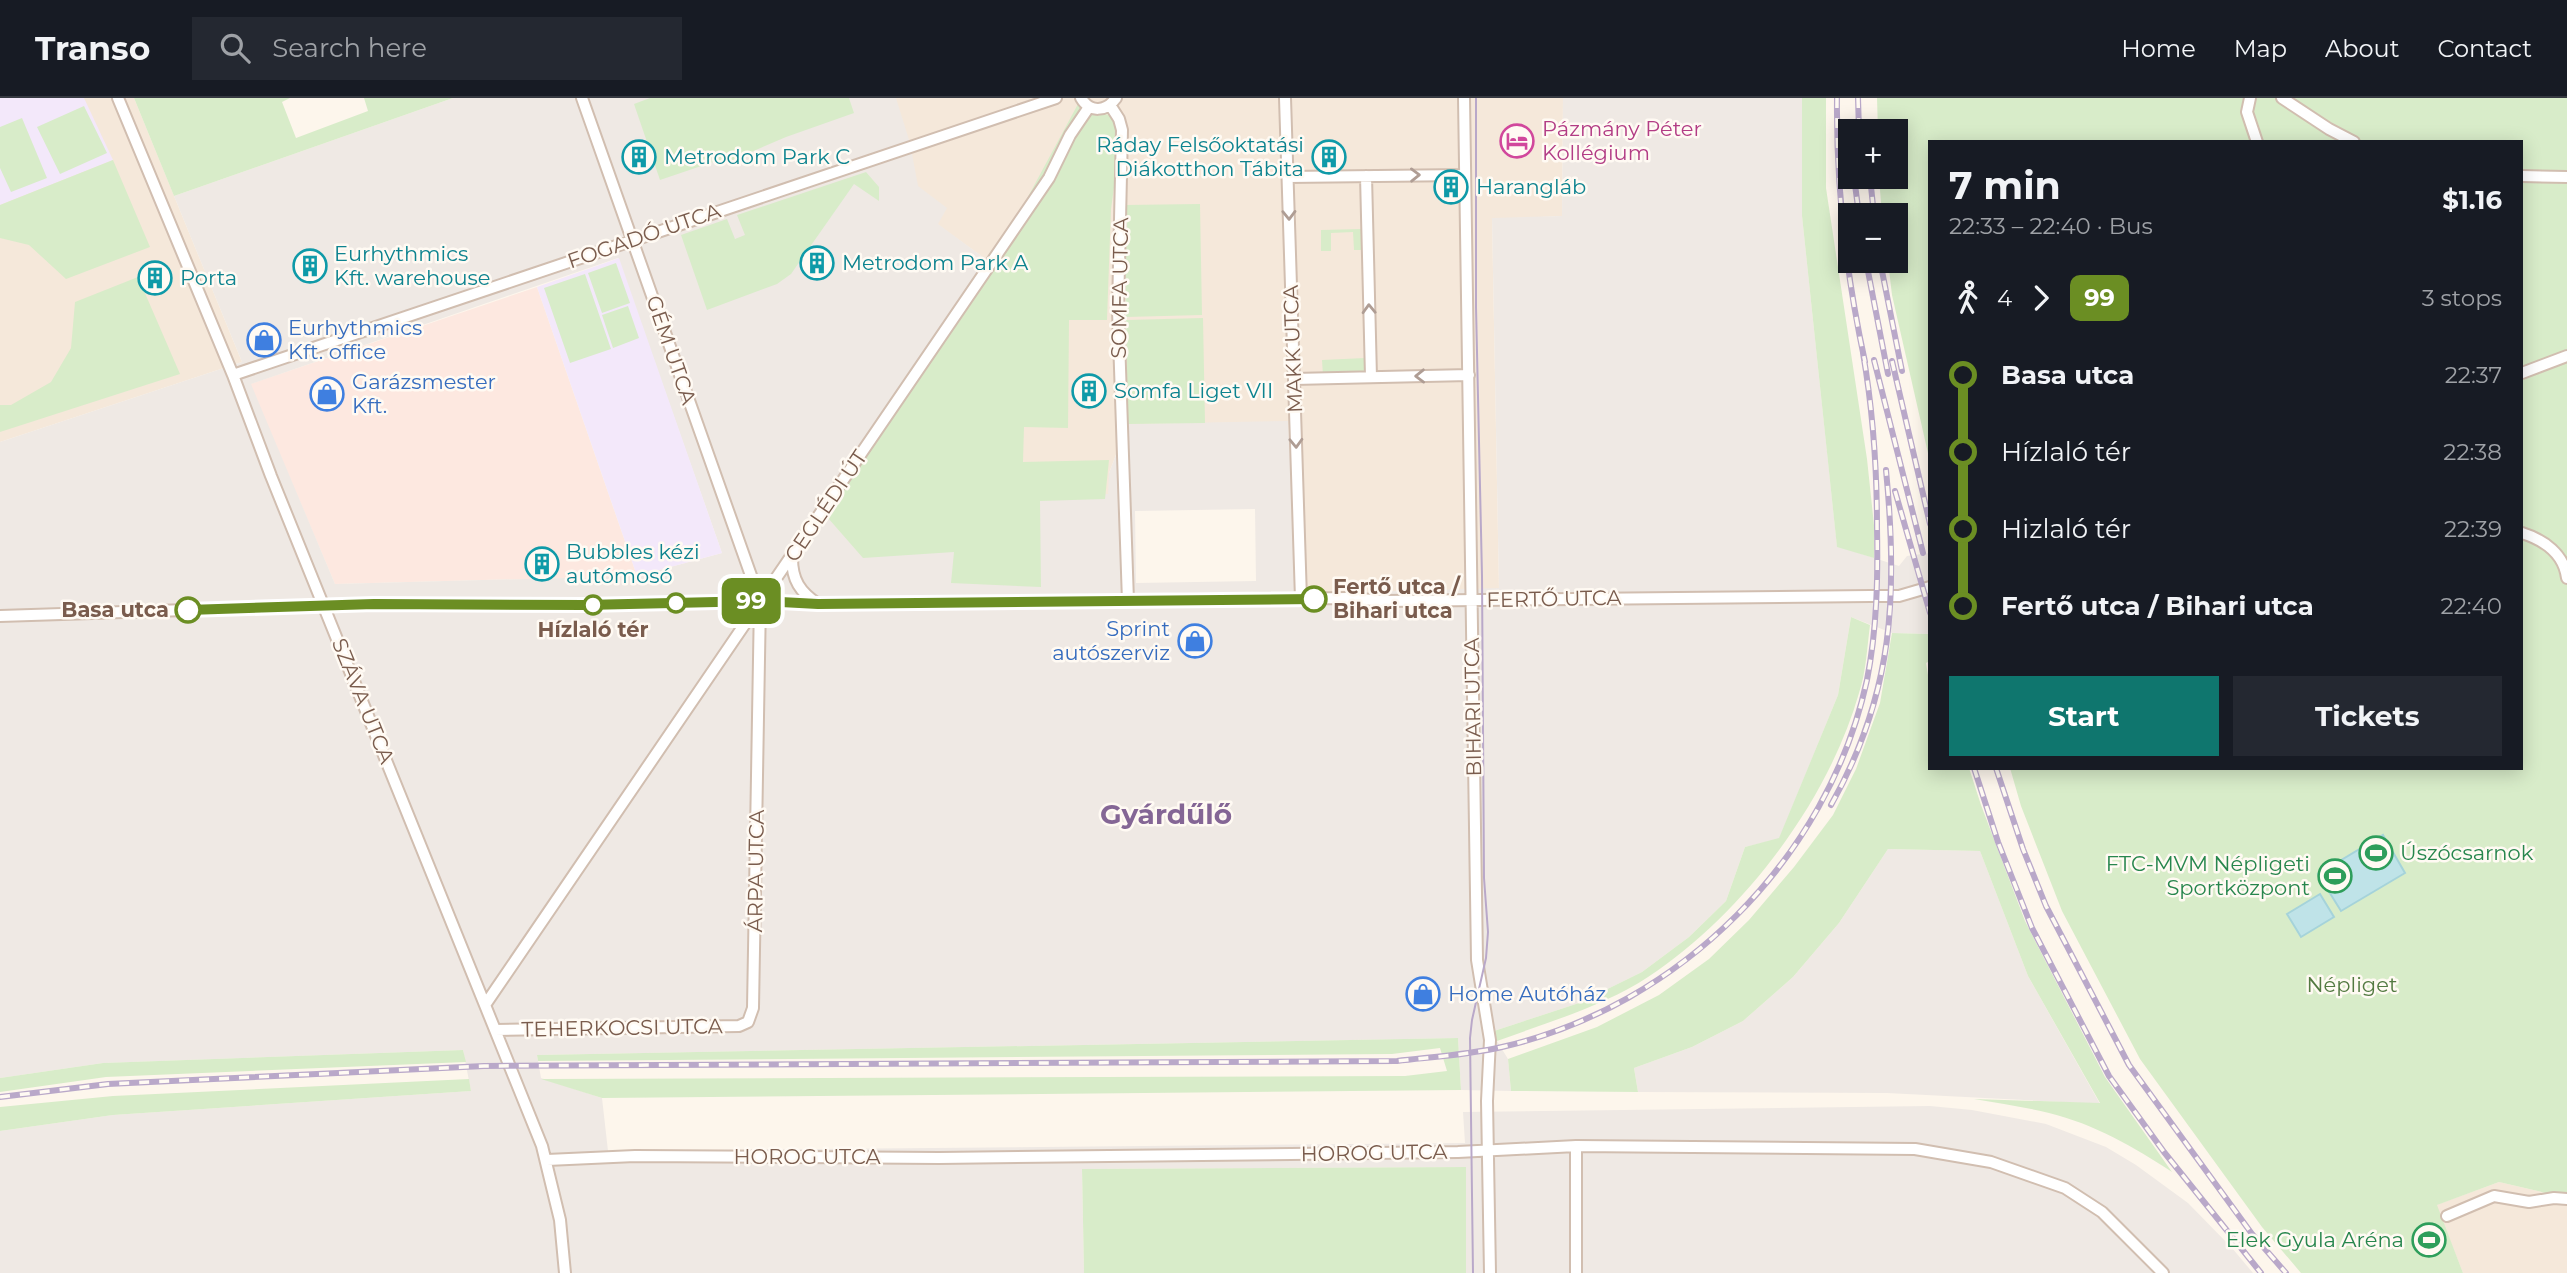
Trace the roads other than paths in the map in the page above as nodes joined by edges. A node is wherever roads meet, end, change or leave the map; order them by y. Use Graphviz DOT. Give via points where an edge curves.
graph roads {
  1 [pos="118,98"];
  2 [pos="582,98"];
  3 [pos="1056,98"];
  4 [pos="1285,98"];
  5 [pos="1464,98"];
  6 [pos="2250,98"];
  7 [pos="2282,98"];
  8 [pos="1113,102"];
  9 [pos="1085,103"];
  10 [pos="2256,140"];
  11 [pos="2350,140"];
  12 [pos="1465,175"];
  13 [pos="1366,176"];
  14 [pos="2523,176"];
  15 [pos="1288,177"];
  16 [pos="2567,177"];
  17 [pos="633,240"];
  18 [pos="2567,356"];
  19 [pos="2523,373"];
  20 [pos="233,375"];
  21 [pos="1469,375"];
  22 [pos="1371,377"];
  23 [pos="1294,379"];
  24 [pos="2523,534"];
  25 [pos="792,556"];
  26 [pos="2567,578"];
  27 [pos="1928,588"];
  28 [pos="1301,599"];
  29 [pos="1471,600"];
  30 [pos="760,601"];
  31 [pos="1128,601"];
  32 [pos="818,604"];
  33 [pos="324,606"];
  34 [pos="0,616"];
  35 [pos="759,720"];
  36 [pos="485,1005"];
  37 [pos="748,1021"];
  38 [pos="495,1030"];
  39 [pos="1576,1146"];
  40 [pos="1488,1151"];
  41 [pos="547,1160"];
  42 [pos="2567,1199"];
  43 [pos="2447,1216"];
  44 [pos="565,1273"];
  45 [pos="1490,1273"];
  46 [pos="1576,1273"];
  47 [pos="2162,1273"];
  1 -- 20 [label="street, SZÁVA UTCA"];
  2 -- 17 [label="street, GÉM UTCA"];
  3 -- 17 [label="street, FOGADÓ UTCA"];
  4 -- 15 [label="street, MAKK UTCA"];
  5 -- 12 [label="street, BIHARI UTCA"];
  6 -- 10 [label="street" via="2247,112"];
  7 -- 11 [label="street"];
  8 -- 9 [label="street" via="1100,110"];
  8 -- 31 [label="street, SOMFA UTCA" via="1122,130 1118,310"];
  9 -- 25 [label="street, CEGLÉDI ÚT" via="1049,178"];
  13 -- 12 [label="street, one-way"];
  12 -- 21 [label="street, BIHARI UTCA"];
  13 -- 15 [label="street"];
  22 -- 13 [label="street, one-way"];
  14 -- 16 [label="street"];
  15 -- 23 [label="street, MAKK UTCA, one-way"];
  17 -- 20 [label="street, FOGADÓ UTCA"];
  17 -- 30 [label="street, GÉM UTCA"];
  18 -- 19 [label="street"];
  20 -- 33 [label="street, SZÁVA UTCA"];
  21 -- 22 [label="street, one-way"];
  21 -- 29 [label="street, BIHARI UTCA"];
  22 -- 23 [label="street"];
  23 -- 28 [label="street, MAKK UTCA, one-way"];
  24 -- 26 [label="street" via="2552,548 2565,565"];
  25 -- 30 [label="street, CEGLÉDI ÚT"];
  25 -- 32 [label="street" via="799,588"];
  27 -- 29 [label="street, FERTŐ UTCA" via="1899,596"];
  28 -- 29 [label="street, FERTŐ UTCA"];
  28 -- 31 [label="street, FERTŐ UTCA"];
  29 -- 40 [label="street, BIHARI UTCA" via="1477,960 1490,1040"];
  30 -- 32 [label="street, FERTŐ UTCA"];
  30 -- 33 [label="street"];
  30 -- 35 [label="street, GÉM UTCA"];
  30 -- 36 [label="street, CEGLÉDI ÚT"];
  31 -- 32 [label="street, FERTŐ UTCA"];
  33 -- 34 [label="street"];
  33 -- 36 [label="street, SZÁVA UTCA"];
  35 -- 37 [label="street, ÁRPA UTCA" via="753,1008"];
  36 -- 38 [label="street, SZÁVA UTCA"];
  37 -- 38 [label="street, TEHERKOCSI UTCA" via="739,1026"];
  38 -- 41 [label="street, SZÁVA UTCA"];
  39 -- 40 [label="street, HOROG UTCA"];
  39 -- 46 [label="street"];
  39 -- 47 [label="street, HOROG UTCA" via="1915,1149 1969,1156 2065,1188 2102,1212"];
  40 -- 41 [label="street, HOROG UTCA"];
  40 -- 45 [label="street, BIHARI UTCA"];
  41 -- 44 [label="street, SZÁVA UTCA"];
  42 -- 43 [label="street" via="2529,1202 2494,1196"];
}
